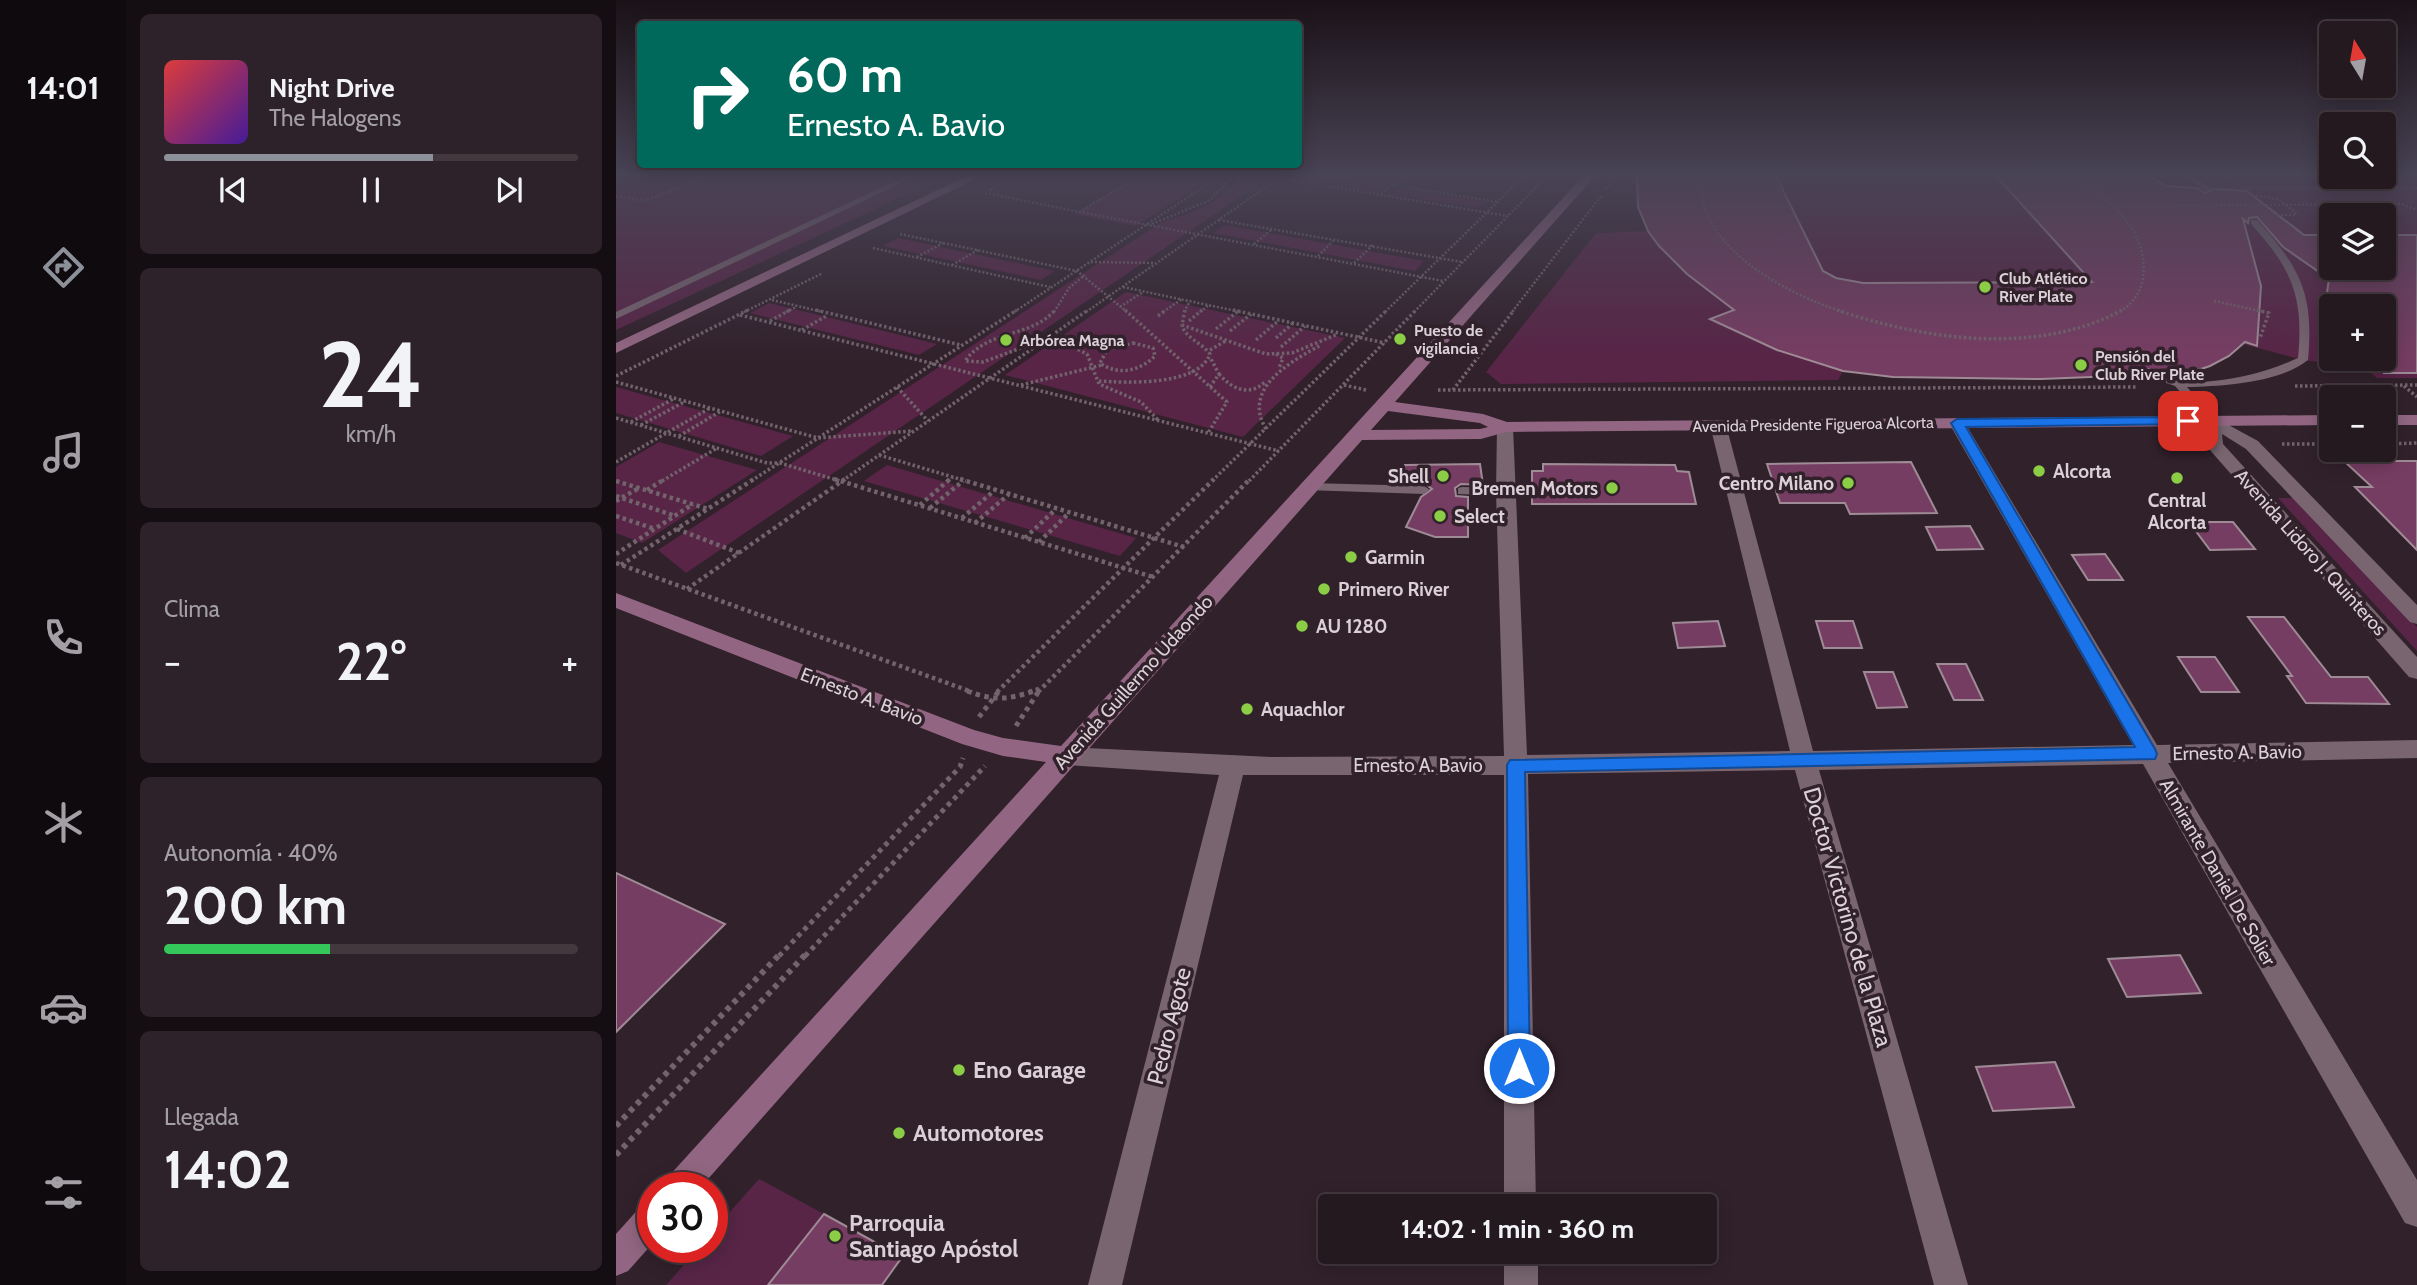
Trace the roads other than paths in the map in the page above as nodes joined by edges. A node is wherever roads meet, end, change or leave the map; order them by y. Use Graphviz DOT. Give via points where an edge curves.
graph roads {
  1 [pos="785,236"];
  2 [pos="851,236"];
  3 [pos="1534,236"];
  4 [pos="2265,236"];
  5 [pos="616,316"];
  6 [pos="616,349"];
  7 [pos="2148,375"];
  8 [pos="2180,385"];
  9 [pos="1381,405"];
  10 [pos="2319,420"];
  11 [pos="2396,420"];
  12 [pos="2417,420"];
  13 [pos="2212,421"];
  14 [pos="1957,423"];
  15 [pos="1718,425"];
  16 [pos="1505,427"];
  17 [pos="1355,435"];
  18 [pos="1308,487"];
  19 [pos="1424,490"];
  20 [pos="1462,491"];
  21 [pos="1505,492"];
  22 [pos="616,600"];
  23 [pos="2417,617"];
  24 [pos="2417,671"];
  25 [pos="2417,749"];
  26 [pos="2148,754"];
  27 [pos="1066,756"];
  28 [pos="1804,760"];
  29 [pos="1516,765"];
  30 [pos="1233,766"];
  31 [pos="693,1172"];
  32 [pos="1520,1194"];
  33 [pos="2417,1211"];
  34 [pos="637,1236"];
  35 [pos="616,1259"];
  36 [pos="1521,1264"];
  37 [pos="1105,1285"];
  38 [pos="1521,1285"];
  39 [pos="1951,1285"];
  1 -- 5 [label="lane"];
  2 -- 6 [label="main road"];
  3 -- 9 [label="main road, Avenida Guillermo Udaondo"];
  4 -- 8 [label="lane" via="2302,291 2307,317 2303,360 2235,383"];
  7 -- 8 [label="lane"];
  8 -- 13 [label="lane"];
  9 -- 16 [label="main road, Avenida Presidente Figueroa Alcorta" via="1483,419"];
  9 -- 17 [label="main road, Avenida Guillermo Udaondo"];
  10 -- 13 [label="main road, Avenida Presidente Figueroa Alcorta"];
  11 -- 12 [label="main road"];
  13 -- 14 [label="main road, Avenida Presidente Figueroa Alcorta"];
  13 -- 23 [label="street, Avenida Lidoro J. Quinteros" via="2252,445"];
  13 -- 24 [label="street, Avenida Lidoro J. Quinteros" via="2215,445"];
  14 -- 15 [label="main road, Avenida Presidente Figueroa Alcorta"];
  14 -- 26 [label="street, Almirante Daniel De Solier"];
  15 -- 16 [label="main road, Avenida Presidente Figueroa Alcorta"];
  15 -- 28 [label="street, Doctor Victorino de la Plaza"];
  16 -- 17 [label="main road, Avenida Presidente Figueroa Alcorta" via="1481,434"];
  16 -- 21 [label="street"];
  17 -- 18 [label="main road, Avenida Guillermo Udaondo"];
  18 -- 19 [label="lane"];
  18 -- 27 [label="main road, Avenida Guillermo Udaondo"];
  20 -- 21 [label="lane"];
  21 -- 29 [label="street"];
  22 -- 27 [label="main road, Ernesto A. Bavio" via="970,738"];
  25 -- 26 [label="street, Ernesto A. Bavio"];
  26 -- 28 [label="street, Ernesto A. Bavio"];
  26 -- 33 [label="street, Almirante Daniel De Solier"];
  27 -- 30 [label="street, Ernesto A. Bavio"];
  27 -- 31 [label="main road, Avenida Guillermo Udaondo"];
  28 -- 29 [label="street, Ernesto A. Bavio"];
  28 -- 39 [label="street, Doctor Victorino de la Plaza"];
  29 -- 30 [label="street, Ernesto A. Bavio"];
  29 -- 32 [label="street"];
  30 -- 37 [label="street, Pedro Agote"];
  34 -- 35 [label="main road"];
  36 -- 38 [label="street"];
}
